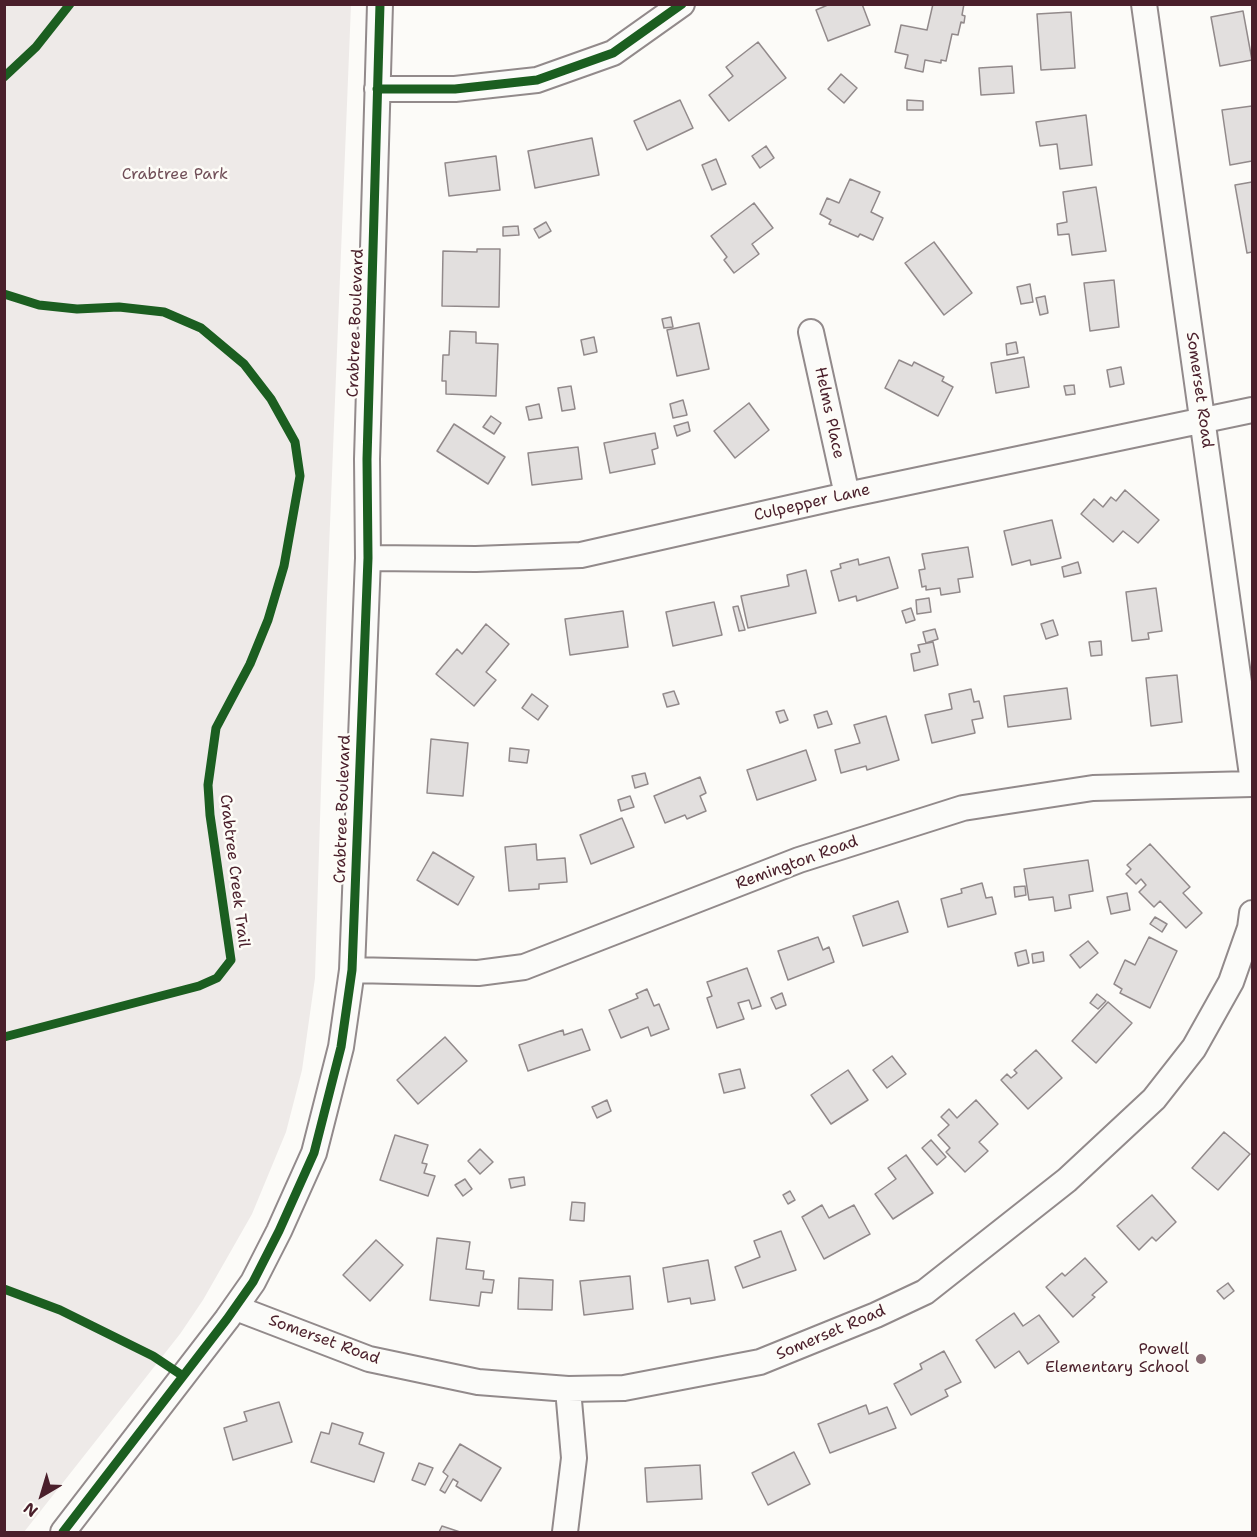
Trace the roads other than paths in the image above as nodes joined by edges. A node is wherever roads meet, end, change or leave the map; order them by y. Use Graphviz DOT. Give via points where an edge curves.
graph roads {
  1 [pos="380,4"];
  2 [pos="682,4"];
  3 [pos="1144,4"];
  4 [pos="377,89"];
  5 [pos="811,332"];
  6 [pos="1252,410"];
  7 [pos="1203,420"];
  8 [pos="847,495"];
  9 [pos="368,558"];
  10 [pos="1252,775"];
  11 [pos="1252,784"];
  12 [pos="1252,913"];
  13 [pos="352,970"];
  14 [pos="236,1308"];
  15 [pos="568,1389"];
  16 [pos="63,1533"];
  17 [pos="565,1533"];
  1 -- 4 [label="street, Crabtree Boulevard"];
  2 -- 4 [label="street" via="613,53 537,80 455,89"];
  3 -- 7 [label="street, Somerset Road"];
  4 -- 9 [label="street, Crabtree Boulevard"];
  5 -- 8 [label="street, Helms Place"];
  6 -- 7 [label="street, Culpepper Lane"];
  7 -- 8 [label="street, Culpepper Lane"];
  7 -- 10 [label="street, Somerset Road"];
  8 -- 9 [label="street, Culpepper Lane" via="581,555"];
  9 -- 13 [label="street, Crabtree Boulevard"];
  11 -- 13 [label="street, Remington Road" via="1093,788 963,808 799,860 524,967 478,973"];
  12 -- 15 [label="street, Somerset Road" via="1231,982 1194,1048 1154,1099 1067,1180 925,1292 759,1362 624,1388"];
  13 -- 14 [label="street, Crabtree Boulevard" via="341,1047 314,1153 279,1231"];
  14 -- 15 [label="street, Somerset Road" via="369,1359 478,1383"];
  14 -- 16 [label="street, Crabtree Boulevard"];
  15 -- 17 [label="street" via="574,1458"];
}
